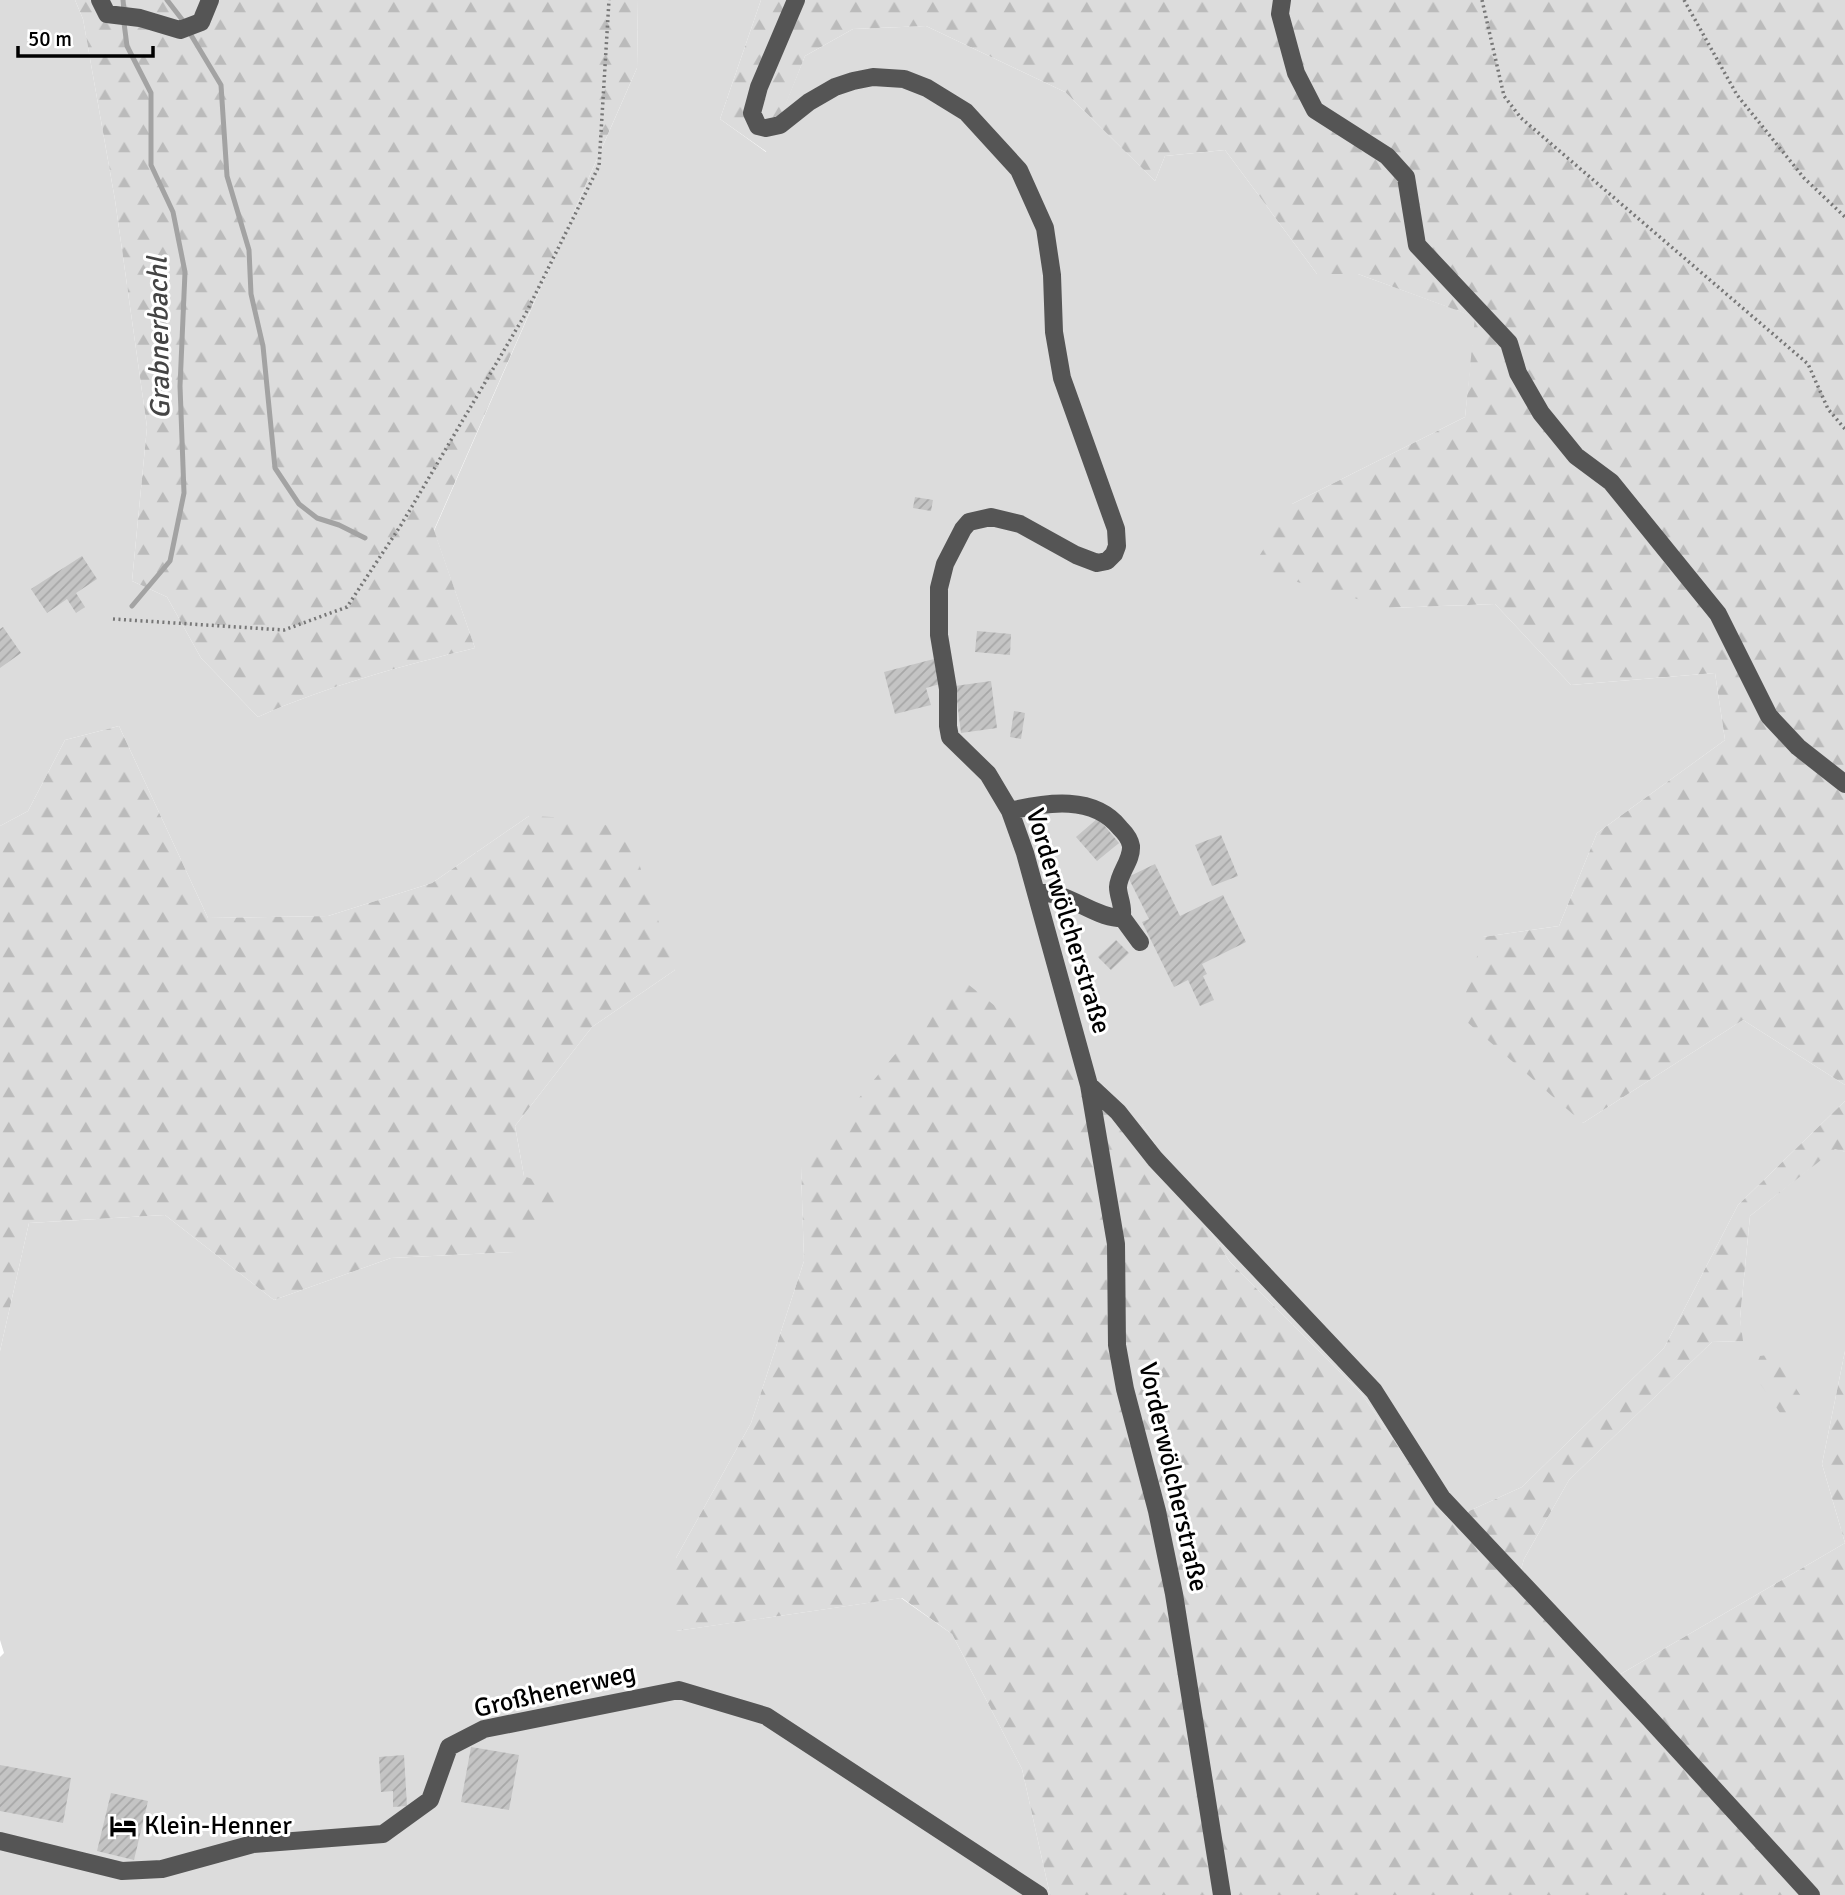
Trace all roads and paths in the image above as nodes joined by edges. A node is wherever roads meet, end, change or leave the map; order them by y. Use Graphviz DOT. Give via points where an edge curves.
graph roads {
  1 [pos="100,0"];
  2 [pos="210,0"];
  3 [pos="609,0"];
  4 [pos="796,0"];
  5 [pos="1282,0"];
  6 [pos="1482,0"];
  7 [pos="1684,0"];
  8 [pos="1845,217"];
  9 [pos="1845,429"];
  10 [pos="113,619"];
  11 [pos="1845,784"];
  12 [pos="1010,811"];
  13 [pos="1036,893"];
  14 [pos="1121,916"];
  15 [pos="1140,942"];
  16 [pos="1089,1085"];
  17 [pos="0,1841"];
  18 [pos="1039,1895"];
  19 [pos="1222,1895"];
  20 [pos="1811,1895"];
  1 -- 2 [label="street" via="107,14 180,30 201,22"];
  3 -- 10 [label="path" via="599,166 526,313 347,607 284,630"];
  4 -- 12 [label="street, Vorderwölcherstraße" via="759,87 752,113 758,126 780,125 809,102 853,81 904,79 966,111 1019,170 1045,228 1062,378 1116,529 1117,546 1111,558 1097,563 1020,524 991,517 969,522 949,554 938,612 950,737 988,774"];
  5 -- 11 [label="street" via="1280,13 1296,73 1315,110 1387,156 1406,177 1417,245 1508,343 1518,373 1549,424 1576,456 1611,482 1718,614 1769,716 1798,747"];
  6 -- 9 [label="path" via="1504,96 1521,118 1808,364 1828,409"];
  7 -- 8 [label="path" via="1738,95 1804,178"];
  12 -- 13 [label="street, Vorderwölcherstraße"];
  12 -- 14 [label="street" via="1076,804 1098,808 1113,818 1131,845 1118,889"];
  13 -- 14 [label="street" via="1063,896 1109,917"];
  13 -- 16 [label="street, Vorderwölcherstraße"];
  14 -- 15 [label="street"];
  16 -- 19 [label="street, Vorderwölcherstraße" via="1116,1244 1117,1345 1174,1594"];
  16 -- 20 [label="street" via="1374,1391 1443,1498"];
  17 -- 18 [label="street, Großhenerweg" via="122,1871 162,1869 253,1844 383,1834 430,1800 449,1747 484,1729 679,1690 766,1716"];
}
